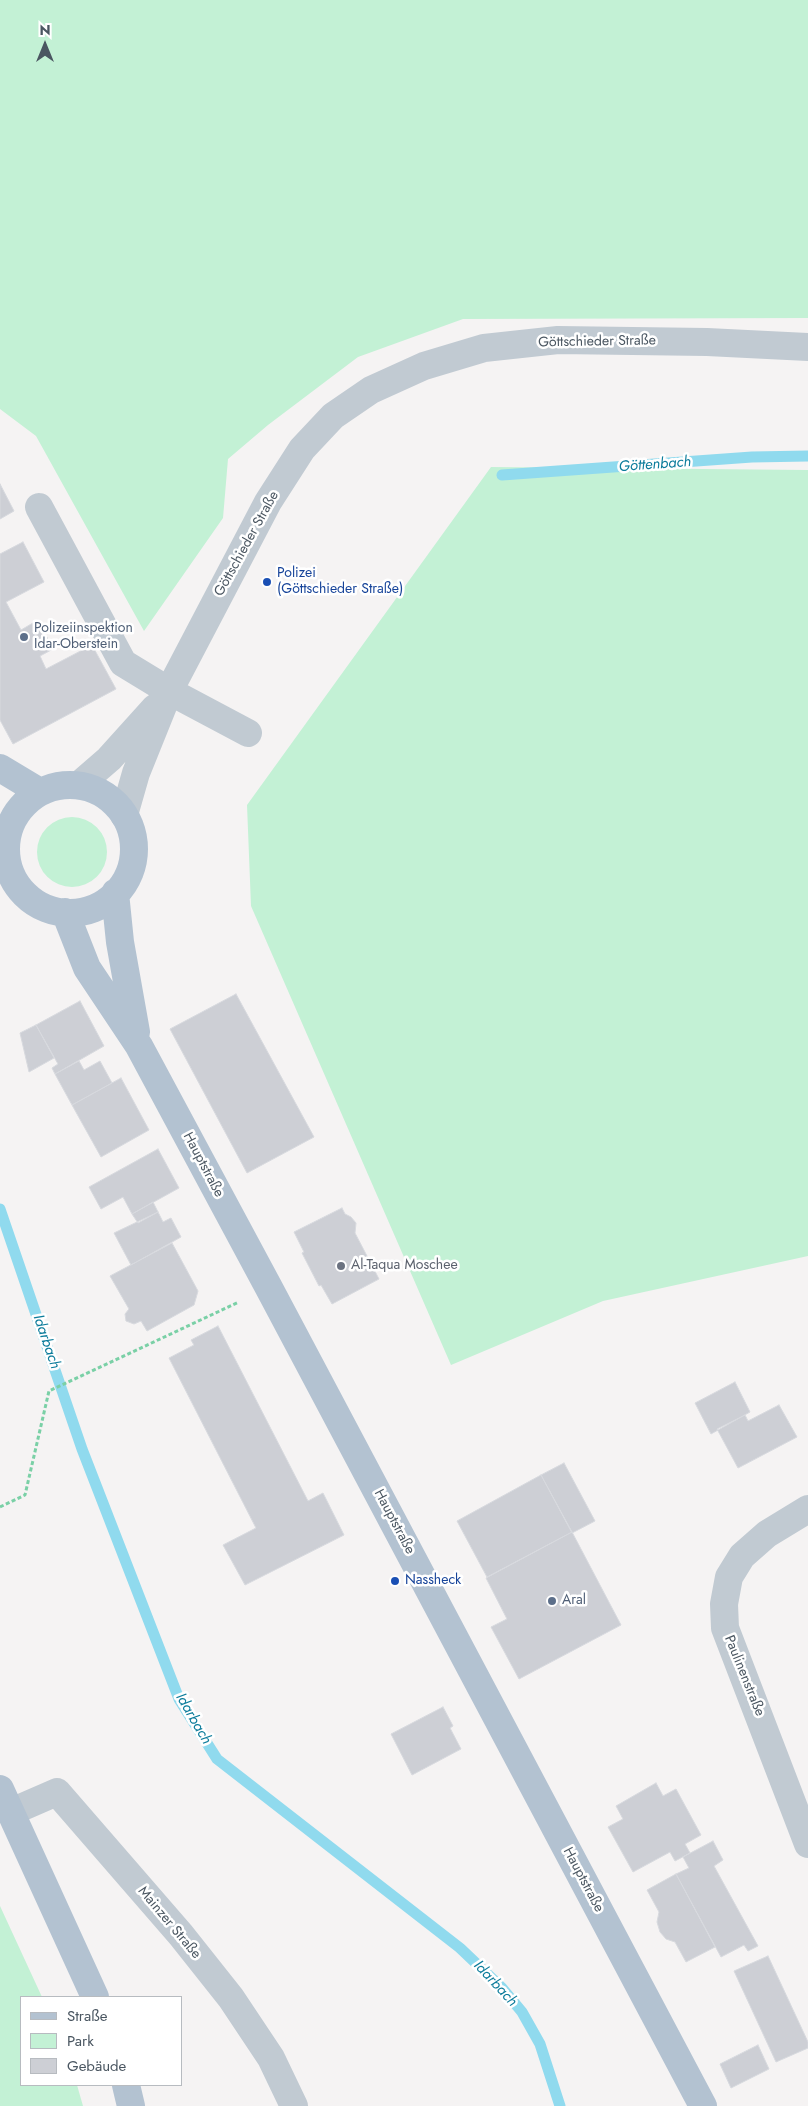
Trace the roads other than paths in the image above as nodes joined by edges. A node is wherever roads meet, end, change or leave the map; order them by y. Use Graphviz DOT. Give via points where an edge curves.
graph roads {
  1 [pos="808,347"];
  2 [pos="39,508"];
  3 [pos="169,691"];
  4 [pos="248,733"];
  5 [pos="0,768"];
  6 [pos="79,785"];
  7 [pos="40,792"];
  8 [pos="124,815"];
  9 [pos="4,829"];
  10 [pos="115,893"];
  11 [pos="65,912"];
  12 [pos="139,1046"];
  13 [pos="808,1509"];
  14 [pos="5,1801"];
  15 [pos="808,1844"];
  16 [pos="95,1996"];
  17 [pos="126,2086"];
  18 [pos="132,2106"];
  19 [pos="294,2106"];
  20 [pos="703,2106"];
  1 -- 3 [label="street, Göttschieder Straße" via="558,340 484,348 424,366 371,390 334,416 302,449 268,502"];
  2 -- 3 [label="street" via="123,664"];
  3 -- 4 [label="street"];
  3 -- 6 [label="street, Göttschieder Straße" via="109,759"];
  3 -- 8 [label="street, Göttschieder Straße" via="136,773"];
  5 -- 7 [label="main road"];
  6 -- 7 [label="main road" via="55,786"];
  6 -- 8 [label="main road" via="102,793"];
  7 -- 9 [label="main road"];
  8 -- 10 [label="main road" via="132,835 133,856 128,876"];
  9 -- 11 [label="main road" via="8,866 19,886 36,902"];
  10 -- 11 [label="main road" via="87,910"];
  10 -- 12 [label="main road, Hauptstraße" via="128,996"];
  11 -- 12 [label="main road, Hauptstraße" via="87,968"];
  12 -- 20 [label="main road, Hauptstraße"];
  13 -- 15 [label="street, Paulinenstraße" via="767,1534 742,1556 729,1576 724,1604 725,1628"];
  14 -- 16 [label="main road, Mainzer Straße"];
  14 -- 19 [label="street, Mainzer Straße" via="57,1792 231,1998 271,2058"];
  17 -- 18 [label="main road"];
}
